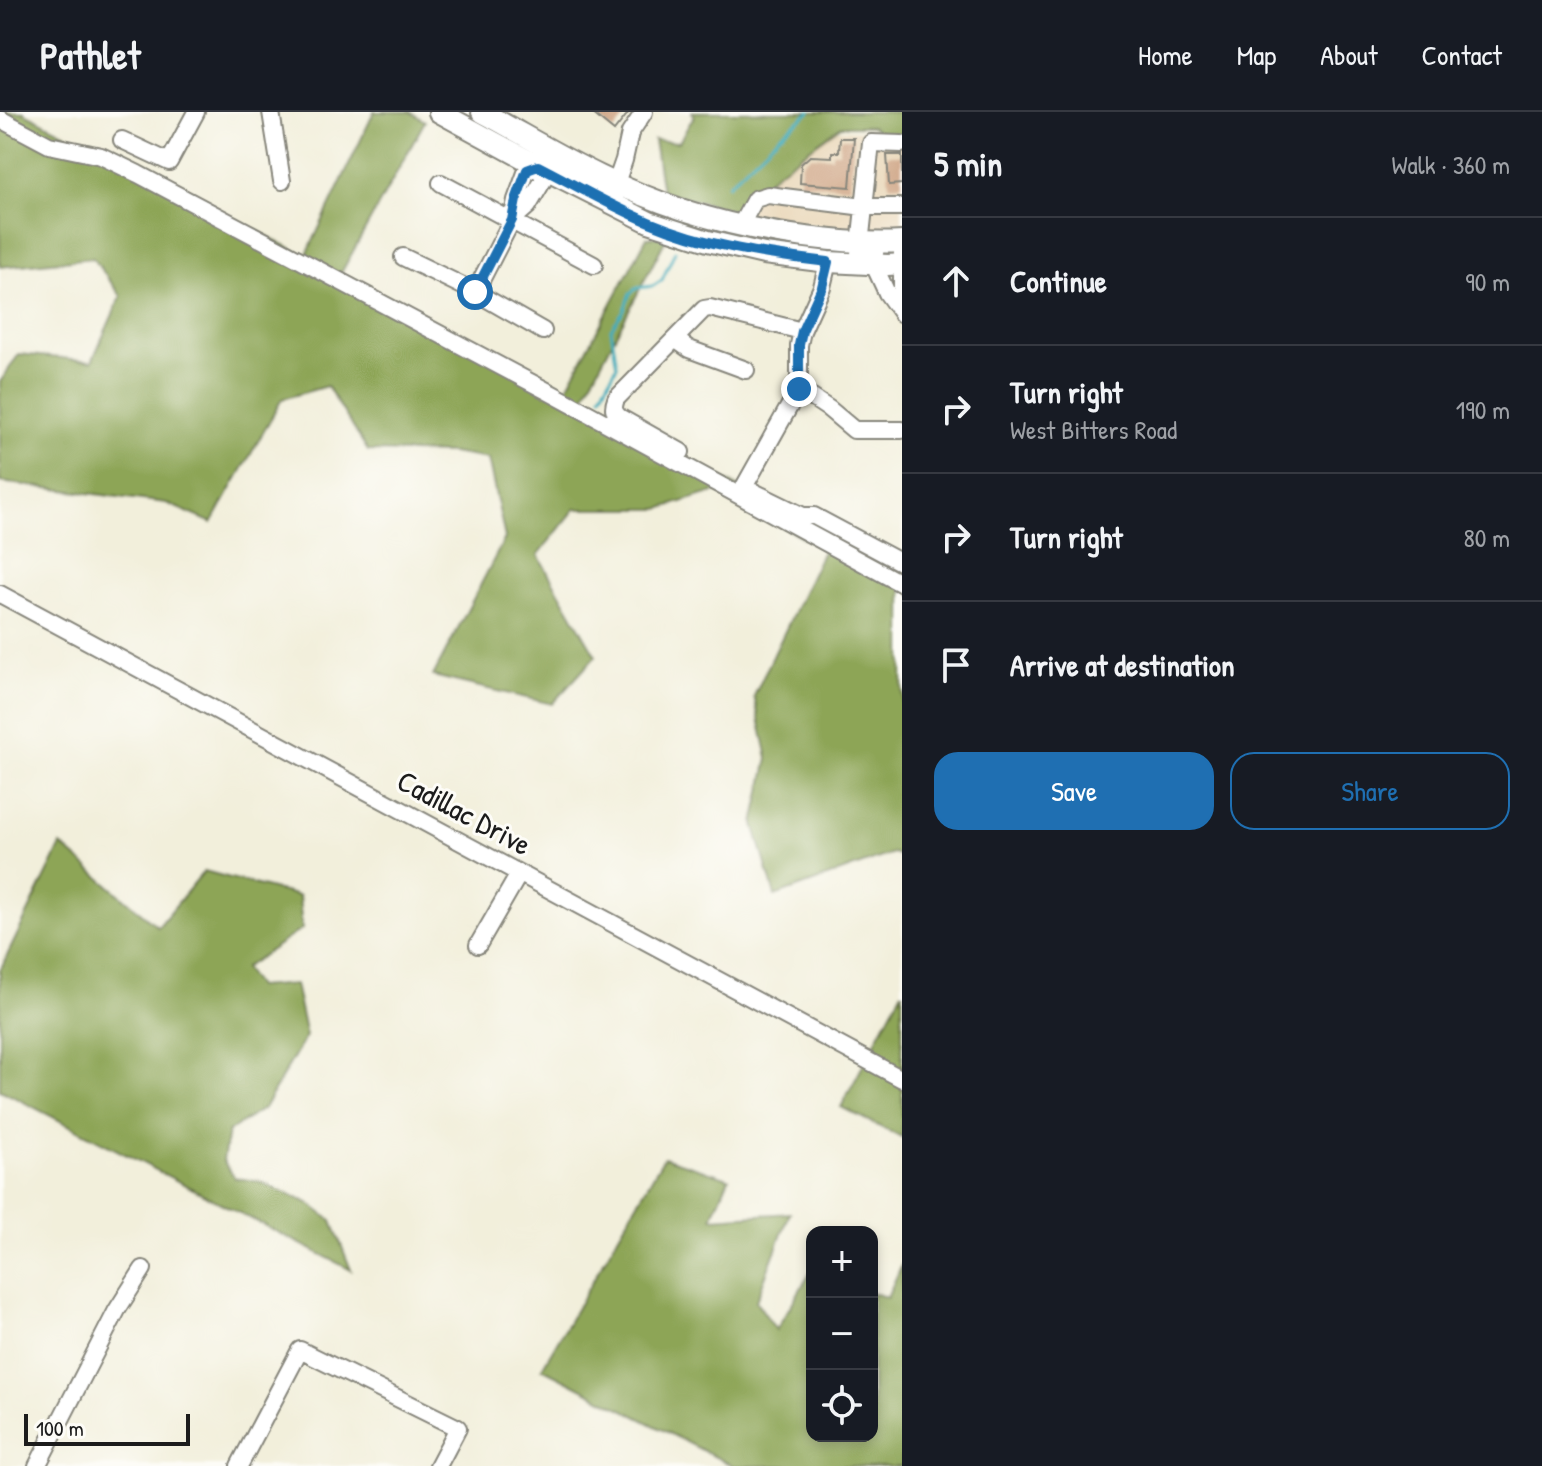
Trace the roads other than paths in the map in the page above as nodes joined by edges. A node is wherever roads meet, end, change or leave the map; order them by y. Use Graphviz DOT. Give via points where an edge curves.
graph roads {
  1 [pos="196,112"];
  2 [pos="271,112"];
  3 [pos="439,112"];
  4 [pos="482,112"];
  5 [pos="644,112"];
  6 [pos="0,119"];
  7 [pos="122,140"];
  8 [pos="902,144"];
  9 [pos="543,157"];
  10 [pos="282,181"];
  11 [pos="441,183"];
  12 [pos="616,183"];
  13 [pos="864,207"];
  14 [pos="902,207"];
  15 [pos="512,220"];
  16 [pos="740,226"];
  17 [pos="868,242"];
  18 [pos="902,242"];
  19 [pos="403,257"];
  20 [pos="828,262"];
  21 [pos="866,264"];
  22 [pos="902,264"];
  23 [pos="594,265"];
  24 [pos="898,291"];
  25 [pos="475,292"];
  26 [pos="902,314"];
  27 [pos="543,331"];
  28 [pos="802,331"];
  29 [pos="675,339"];
  30 [pos="746,370"];
  31 [pos="799,389"];
  32 [pos="902,430"];
  33 [pos="744,487"];
  34 [pos="902,563"];
  35 [pos="902,584"];
  36 [pos="0,594"];
  37 [pos="519,874"];
  38 [pos="478,945"];
  39 [pos="902,1079"];
  40 [pos="143,1269"];
  41 [pos="37,1466"];
  42 [pos="239,1466"];
  43 [pos="438,1466"];
  1 -- 7 [label="street" via="169,162"];
  2 -- 10 [label="street"];
  3 -- 9 [label="main road"];
  4 -- 9 [label="main road"];
  5 -- 12 [label="street" via="630,133"];
  6 -- 35 [label="street" via="49,145 101,156 138,174"];
  8 -- 13 [label="street" via="871,143"];
  9 -- 12 [label="main road"];
  9 -- 15 [label="street" via="527,170"];
  9 -- 20 [label="main road" via="649,222 764,254"];
  11 -- 15 [label="street"];
  12 -- 16 [label="main road"];
  13 -- 14 [label="street"];
  13 -- 16 [label="street" via="768,195 755,199"];
  13 -- 17 [label="street"];
  15 -- 23 [label="street"];
  15 -- 25 [label="street"];
  16 -- 17 [label="main road"];
  17 -- 18 [label="main road"];
  17 -- 21 [label="street"];
  18 -- 22 [label="street"];
  19 -- 25 [label="street"];
  20 -- 21 [label="main road"];
  20 -- 28 [label="street"];
  21 -- 22 [label="main road"];
  21 -- 24 [label="street"];
  22 -- 24 [label="street"];
  24 -- 26 [label="street"];
  25 -- 27 [label="street"];
  28 -- 29 [label="street" via="710,308"];
  28 -- 31 [label="street"];
  29 -- 30 [label="street"];
  29 -- 33 [label="street" via="616,399 614,412"];
  31 -- 32 [label="street" via="854,430"];
  31 -- 33 [label="street"];
  33 -- 34 [label="street" via="803,516 814,516"];
  36 -- 37 [label="street, Cadillac Drive"];
  37 -- 38 [label="street"];
  37 -- 39 [label="street, Cadillac Drive"];
  40 -- 41 [label="street"];
  42 -- 43 [label="street" via="300,1350 458,1428"];
}
